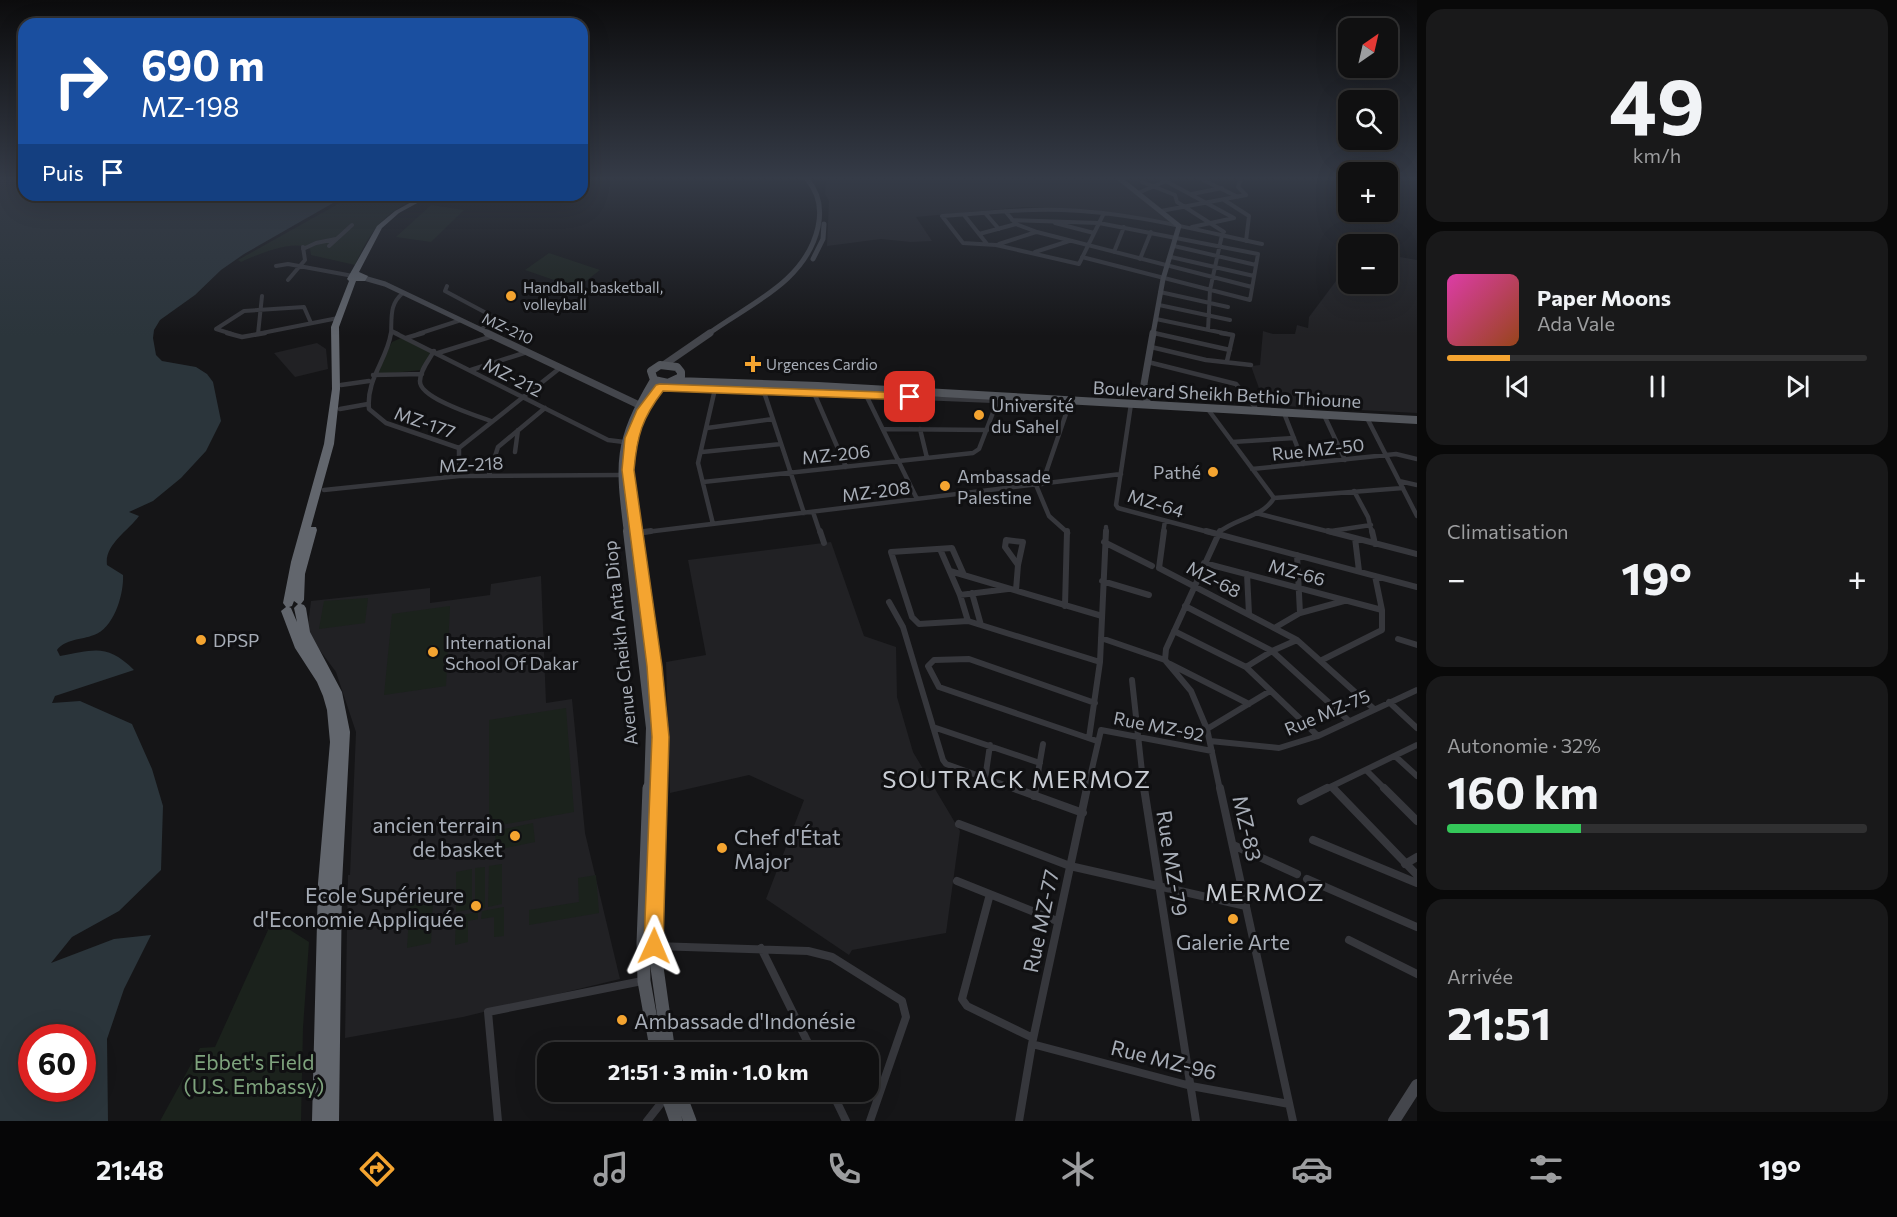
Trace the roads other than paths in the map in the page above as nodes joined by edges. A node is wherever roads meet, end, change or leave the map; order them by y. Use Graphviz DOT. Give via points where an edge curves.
graph roads {
  1 [pos="345,231"];
  2 [pos="377,231"];
  3 [pos="381,231"];
  4 [pos="819,231"];
  5 [pos="824,231"];
  6 [pos="954,231"];
  7 [pos="977,231"];
  8 [pos="990,231"];
  9 [pos="1085,231"];
  10 [pos="1123,231"];
  11 [pos="1147,231"];
  12 [pos="1178,231"];
  13 [pos="1211,231"];
  14 [pos="1247,231"];
  15 [pos="1037,232"];
  16 [pos="1150,232"];
  17 [pos="1223,233"];
  18 [pos="979,234"];
  19 [pos="1094,234"];
  20 [pos="1177,237"];
  21 [pos="336,239"];
  22 [pos="1071,241"];
  23 [pos="1246,241"];
  24 [pos="1262,244"];
  25 [pos="987,245"];
  26 [pos="996,245"];
  27 [pos="1088,245"];
  28 [pos="329,246"];
  29 [pos="1174,246"];
  30 [pos="1219,246"];
  31 [pos="303,248"];
  32 [pos="1034,252"];
  33 [pos="1113,252"];
  34 [pos="1217,256"];
  35 [pos="1082,257"];
  36 [pos="1171,257"];
  37 [pos="1140,259"];
  38 [pos="1256,265"];
  39 [pos="276,266"];
  40 [pos="300,267"];
  41 [pos="1168,267"];
  42 [pos="1215,267"];
  43 [pos="1254,276"];
  44 [pos="358,277"];
  45 [pos="1212,278"];
  46 [pos="1162,279"];
  47 [pos="288,280"];
  48 [pos="447,286"];
  49 [pos="1252,288"];
  50 [pos="1210,290"];
  51 [pos="1160,292"];
  52 [pos="403,293"];
  53 [pos="262,296"];
  54 [pos="1209,303"];
  55 [pos="1159,305"];
  56 [pos="1228,307"];
  57 [pos="260,311"];
  58 [pos="1209,316"];
  59 [pos="338,318"];
  60 [pos="1156,319"];
  61 [pos="460,320"];
  62 [pos="1230,320"];
  63 [pos="311,323"];
  64 [pos="481,330"];
  65 [pos="1208,330"];
  66 [pos="392,331"];
  67 [pos="1154,333"];
  68 [pos="258,334"];
  69 [pos="493,336"];
  70 [pos="406,338"];
  71 [pos="1151,347"];
  72 [pos="1230,350"];
  73 [pos="436,352"];
  74 [pos="527,352"];
  75 [pos="1227,361"];
  76 [pos="1148,362"];
  77 [pos="665,364"];
  78 [pos="1251,365"];
  79 [pos="560,368"];
  80 [pos="679,369"];
  81 [pos="471,370"];
  82 [pos="422,374"];
  83 [pos="373,375"];
  84 [pos="369,381"];
  85 [pos="676,381"];
  86 [pos="659,383"];
  87 [pos="341,385"];
  88 [pos="716,389"];
  89 [pos="773,389"];
  90 [pos="764,392"];
  91 [pos="814,393"];
  92 [pos="866,395"];
  93 [pos="522,397"];
  94 [pos="998,398"];
  95 [pos="1147,401"];
  96 [pos="368,404"];
  97 [pos="1069,404"];
  98 [pos="1131,404"];
  99 [pos="639,405"];
  100 [pos="1255,407"];
  101 [pos="545,408"];
  102 [pos="1207,408"];
  103 [pos="340,409"];
  104 [pos="1284,412"];
  105 [pos="1324,415"];
  106 [pos="1367,417"];
  107 [pos="1417,418"];
  108 [pos="773,419"];
  109 [pos="490,422"];
  110 [pos="707,428"];
  111 [pos="882,429"];
  112 [pos="920,429"];
  113 [pos="518,430"];
  114 [pos="987,430"];
  115 [pos="1294,438"];
  116 [pos="624,442"];
  117 [pos="1232,442"];
  118 [pos="781,444"];
  119 [pos="459,448"];
  120 [pos="515,452"];
  121 [pos="702,452"];
  122 [pos="1386,455"];
  123 [pos="927,458"];
  124 [pos="1417,459"];
  125 [pos="1346,460"];
  126 [pos="898,461"];
  127 [pos="1305,464"];
  128 [pos="846,467"];
  129 [pos="1252,469"];
  130 [pos="791,473"];
  131 [pos="1120,474"];
  132 [pos="489,475"];
  133 [pos="621,475"];
  134 [pos="459,476"];
  135 [pos="1399,481"];
  136 [pos="703,482"];
  137 [pos="1039,484"];
  138 [pos="1417,485"];
  139 [pos="1403,488"];
  140 [pos="324,490"];
  141 [pos="1354,491"];
  142 [pos="1274,498"];
  143 [pos="917,499"];
  144 [pos="813,512"];
  145 [pos="804,513"];
  146 [pos="1257,513"];
  147 [pos="1417,515"];
  148 [pos="1165,521"];
  149 [pos="713,524"];
  150 [pos="1371,525"];
  151 [pos="1106,526"];
  152 [pos="1329,532"];
  153 [pos="636,534"];
  154 [pos="1217,534"];
  155 [pos="1355,538"];
  156 [pos="1104,542"];
  157 [pos="824,543"];
  158 [pos="1375,544"];
  159 [pos="940,549"];
  160 [pos="1417,554"];
  161 [pos="1297,555"];
  162 [pos="1204,563"];
  163 [pos="1018,565"];
  164 [pos="1152,566"];
  165 [pos="950,570"];
  166 [pos="1359,571"];
  167 [pos="1247,574"];
  168 [pos="964,575"];
  169 [pos="1375,576"];
  170 [pos="1102,581"];
  171 [pos="994,584"];
  172 [pos="1194,586"];
  173 [pos="1417,587"];
  174 [pos="1301,589"];
  175 [pos="1013,590"];
  176 [pos="996,591"];
  177 [pos="972,593"];
  178 [pos="960,595"];
  179 [pos="1149,595"];
  180 [pos="1346,601"];
  181 [pos="889,602"];
  182 [pos="293,605"];
  183 [pos="1065,606"];
  184 [pos="1185,606"];
  185 [pos="1382,610"];
  186 [pos="1300,613"];
  187 [pos="1249,614"];
  188 [pos="1102,616"];
  189 [pos="968,621"];
  190 [pos="981,625"];
  191 [pos="1276,627"];
  192 [pos="1174,631"];
  193 [pos="1101,638"];
  194 [pos="1398,639"];
  195 [pos="1298,640"];
  196 [pos="1417,645"];
  197 [pos="1272,651"];
  198 [pos="1322,660"];
  199 [pos="1100,662"];
  200 [pos="1167,662"];
  201 [pos="1246,667"];
  202 [pos="1132,680"];
  203 [pos="1417,690"];
  204 [pos="1270,691"];
  205 [pos="1389,702"];
  206 [pos="1095,703"];
  207 [pos="1249,704"];
  208 [pos="1374,709"];
  209 [pos="1348,720"];
  210 [pos="933,727"];
  211 [pos="1417,728"];
  212 [pos="1207,729"];
  213 [pos="1101,730"];
  214 [pos="1318,736"];
  215 [pos="1137,738"];
  216 [pos="1093,740"];
  217 [pos="1210,741"];
  218 [pos="1043,744"];
  219 [pos="990,745"];
  220 [pos="1417,745"];
  221 [pos="1212,751"];
  222 [pos="1395,756"];
  223 [pos="1040,763"];
  224 [pos="1366,770"];
  225 [pos="1417,776"];
  226 [pos="985,778"];
  227 [pos="1332,787"];
  228 [pos="1034,796"];
  229 [pos="1301,801"];
  230 [pos="1083,813"];
  231 [pos="1417,821"];
  232 [pos="959,824"];
  233 [pos="1313,840"];
  234 [pos="1233,845"];
  235 [pos="1417,857"];
  236 [pos="1404,864"];
  237 [pos="1070,866"];
  238 [pos="1297,874"];
  239 [pos="1417,875"];
  240 [pos="1307,879"];
  241 [pos="957,881"];
  242 [pos="1417,883"];
  243 [pos="1158,886"];
  244 [pos="990,894"];
  245 [pos="1246,906"];
  246 [pos="1057,921"];
  247 [pos="1417,927"];
  248 [pos="1349,940"];
  249 [pos="654,946"];
  250 [pos="761,948"];
  251 [pos="1417,974"];
  252 [pos="644,981"];
  253 [pos="902,1001"];
  254 [pos="1033,1041"];
  255 [pos="655,1042"];
  256 [pos="667,1042"];
  257 [pos="808,1042"];
  258 [pos="1417,1085"];
  259 [pos="1191,1086"];
  260 [pos="663,1102"];
  261 [pos="673,1102"];
  262 [pos="677,1102"];
  263 [pos="837,1102"];
  264 [pos="1289,1104"];
  265 [pos="320,1121"];
  266 [pos="331,1121"];
  267 [pos="498,1121"];
  268 [pos="647,1121"];
  269 [pos="676,1121"];
  270 [pos="690,1121"];
  271 [pos="846,1121"];
  272 [pos="870,1121"];
  273 [pos="1019,1121"];
  274 [pos="1196,1121"];
  275 [pos="1293,1121"];
  276 [pos="1394,1121"];
  1 -- 21 [label="street"];
  2 -- 44 [label="highway"];
  3 -- 44 [label="highway"];
  4 -- 77 [label="street" via="812,253 788,278"];
  5 -- 80 [label="street" via="810,264 693,350"];
  6 -- 25 [label="street" via="963,243"];
  7 -- 18 [label="street"];
  8 -- 18 [label="street"];
  9 -- 19 [label="street"];
  10 -- 33 [label="street"];
  11 -- 16 [label="street"];
  12 -- 20 [label="street"];
  13 -- 17 [label="street"];
  14 -- 23 [label="street"];
  15 -- 22 [label="street"];
  15 -- 26 [label="street"];
  16 -- 20 [label="street"];
  16 -- 37 [label="street"];
  17 -- 23 [label="street"];
  17 -- 30 [label="street"];
  18 -- 25 [label="street"];
  19 -- 27 [label="street"];
  20 -- 29 [label="street"];
  20 -- 30 [label="street"];
  21 -- 28 [label="street"];
  21 -- 31 [label="street"];
  22 -- 27 [label="street"];
  22 -- 32 [label="street"];
  23 -- 24 [label="street"];
  25 -- 26 [label="street"];
  26 -- 32 [label="street"];
  27 -- 33 [label="street"];
  27 -- 35 [label="street"];
  29 -- 34 [label="street"];
  29 -- 36 [label="street"];
  30 -- 34 [label="street"];
  30 -- 38 [label="street" via="1258,254"];
  31 -- 40 [label="street" via="305,260"];
  32 -- 35 [label="street" via="1079,264"];
  33 -- 37 [label="street"];
  34 -- 38 [label="street"];
  34 -- 42 [label="street"];
  35 -- 46 [label="street"];
  36 -- 41 [label="street"];
  36 -- 42 [label="street"];
  37 -- 41 [label="street"];
  38 -- 43 [label="street"];
  39 -- 40 [label="street"];
  40 -- 44 [label="street"];
  40 -- 47 [label="street"];
  41 -- 45 [label="street"];
  41 -- 46 [label="street"];
  42 -- 43 [label="street"];
  42 -- 45 [label="street"];
  43 -- 49 [label="street"];
  44 -- 52 [label="street, MZ-210"];
  44 -- 59 [label="highway"];
  44 -- 87 [label="highway" via="340,326"];
  45 -- 49 [label="street"];
  45 -- 50 [label="street"];
  46 -- 50 [label="street"];
  46 -- 51 [label="street"];
  48 -- 64 [label="street" via="445,291 490,315"];
  49 -- 50 [label="street" via="1250,300"];
  50 -- 54 [label="street"];
  51 -- 54 [label="street"];
  51 -- 55 [label="street"];
  52 -- 61 [label="street, MZ-210"];
  52 -- 66 [label="street" via="390,312"];
  53 -- 57 [label="street"];
  54 -- 56 [label="street"];
  54 -- 58 [label="street"];
  55 -- 58 [label="street"];
  55 -- 60 [label="street"];
  57 -- 63 [label="street" via="301,306"];
  57 -- 68 [label="street"];
  57 -- 68 [label="street" via="241,312 216,329 240,337"];
  58 -- 62 [label="street"];
  58 -- 65 [label="street"];
  59 -- 63 [label="street"];
  59 -- 182 [label="highway" via="330,441 296,562"];
  60 -- 65 [label="street"];
  60 -- 67 [label="street"];
  61 -- 64 [label="street, MZ-210"];
  61 -- 70 [label="street"];
  63 -- 68 [label="street"];
  64 -- 69 [label="street, MZ-210"];
  65 -- 72 [label="street" via="1233,335"];
  66 -- 70 [label="street, MZ-212"];
  66 -- 83 [label="street"];
  67 -- 71 [label="street"];
  67 -- 72 [label="street"];
  69 -- 73 [label="street"];
  69 -- 74 [label="street, MZ-210"];
  70 -- 73 [label="street, MZ-212"];
  71 -- 75 [label="street"];
  71 -- 76 [label="street"];
  72 -- 75 [label="street"];
  73 -- 81 [label="street, MZ-212"];
  73 -- 82 [label="street"];
  74 -- 79 [label="street, MZ-210"];
  74 -- 81 [label="street"];
  75 -- 78 [label="street"];
  76 -- 95 [label="street" via="1144,384"];
  76 -- 100 [label="street" via="1236,384"];
  77 -- 80 [label="main road, Boulevard Sheikh Bethio Thioune"];
  77 -- 86 [label="main road" via="651,372"];
  79 -- 93 [label="street"];
  79 -- 99 [label="street, MZ-210"];
  80 -- 85 [label="main road" via="681,376"];
  80 -- 95 [label="main road, Boulevard Sheikh Bethio Thioune" via="695,376 731,380 790,379"];
  81 -- 93 [label="street, MZ-212"];
  82 -- 83 [label="street"];
  82 -- 109 [label="street" via="419,384 428,394"];
  83 -- 84 [label="street"];
  84 -- 87 [label="street"];
  84 -- 96 [label="street"];
  85 -- 86 [label="main road, Boulevard Sheikh Bethio Thioune"];
  85 -- 89 [label="main road, Boulevard Sheikh Bethio Thioune"];
  86 -- 88 [label="street"];
  86 -- 99 [label="main road, Avenue Cheikh Anta Diop"];
  86 -- 153 [label="main road, Avenue Cheikh Anta Diop" via="630,444 629,479"];
  87 -- 103 [label="highway"];
  88 -- 90 [label="street"];
  88 -- 110 [label="street"];
  89 -- 90 [label="street"];
  89 -- 91 [label="street"];
  89 -- 94 [label="main road, Boulevard Sheikh Bethio Thioune"];
  90 -- 108 [label="street"];
  91 -- 92 [label="street"];
  91 -- 128 [label="street"];
  92 -- 94 [label="street"];
  92 -- 111 [label="street"];
  93 -- 101 [label="street, MZ-212"];
  93 -- 109 [label="street"];
  94 -- 97 [label="main road, Boulevard Sheikh Bethio Thioune"];
  94 -- 114 [label="street"];
  95 -- 100 [label="main road, Boulevard Sheikh Bethio Thioune"];
  96 -- 103 [label="street"];
  96 -- 119 [label="street, MZ-177" via="386,423"];
  97 -- 98 [label="main road, Boulevard Sheikh Bethio Thioune"];
  97 -- 137 [label="street"];
  98 -- 102 [label="main road, Boulevard Sheikh Bethio Thioune"];
  98 -- 131 [label="street, MZ-64"];
  99 -- 116 [label="main road, Avenue Cheikh Anta Diop"];
  100 -- 107 [label="main road, Boulevard Sheikh Bethio Thioune"];
  101 -- 113 [label="street"];
  101 -- 116 [label="street, MZ-212" via="608,440"];
  102 -- 104 [label="main road, Boulevard Sheikh Bethio Thioune"];
  102 -- 117 [label="street"];
  103 -- 140 [label="highway"];
  104 -- 105 [label="main road, Boulevard Sheikh Bethio Thioune"];
  104 -- 115 [label="street"];
  105 -- 106 [label="main road, Boulevard Sheikh Bethio Thioune"];
  105 -- 125 [label="street"];
  106 -- 107 [label="main road, Boulevard Sheikh Bethio Thioune"];
  106 -- 122 [label="street"];
  108 -- 110 [label="street"];
  108 -- 118 [label="street"];
  109 -- 119 [label="street"];
  110 -- 121 [label="street"];
  111 -- 112 [label="street"];
  111 -- 126 [label="street"];
  112 -- 114 [label="street"];
  112 -- 123 [label="street"];
  113 -- 120 [label="street"];
  113 -- 132 [label="street" via="496,450"];
  114 -- 123 [label="street, MZ-206" via="979,449 973,453"];
  115 -- 117 [label="street"];
  115 -- 127 [label="street"];
  116 -- 133 [label="main road, Avenue Cheikh Anta Diop"];
  117 -- 129 [label="street"];
  118 -- 121 [label="street"];
  118 -- 130 [label="street"];
  119 -- 134 [label="street"];
  121 -- 136 [label="street" via="698,463"];
  122 -- 124 [label="street, Rue MZ-50"];
  122 -- 125 [label="street, Rue MZ-50"];
  122 -- 135 [label="street"];
  123 -- 126 [label="street, MZ-206"];
  125 -- 127 [label="street, Rue MZ-50"];
  126 -- 128 [label="street, MZ-206"];
  126 -- 143 [label="street"];
  127 -- 129 [label="street, Rue MZ-50"];
  128 -- 130 [label="street, MZ-206"];
  129 -- 142 [label="street"];
  130 -- 136 [label="street, MZ-206"];
  130 -- 145 [label="street"];
  131 -- 137 [label="street, MZ-208"];
  131 -- 148 [label="street, MZ-64" via="1118,508"];
  132 -- 133 [label="street, MZ-218"];
  132 -- 134 [label="street, MZ-218"];
  133 -- 252 [label="main road, Avenue Cheikh Anta Diop" via="651,728"];
  134 -- 140 [label="street, MZ-218"];
  135 -- 138 [label="street"];
  135 -- 139 [label="street"];
  136 -- 149 [label="street"];
  137 -- 143 [label="street, MZ-208"];
  137 -- 183 [label="street" via="1049,516 1068,532"];
  139 -- 141 [label="street"];
  139 -- 147 [label="street"];
  140 -- 182 [label="highway"];
  141 -- 142 [label="street"];
  141 -- 150 [label="street"];
  142 -- 146 [label="street" via="1271,506"];
  143 -- 144 [label="street, MZ-208"];
  144 -- 145 [label="street, MZ-208"];
  144 -- 157 [label="street"];
  145 -- 149 [label="street, MZ-208"];
  146 -- 152 [label="street"];
  146 -- 154 [label="street"];
  148 -- 154 [label="street, MZ-64"];
  148 -- 172 [label="street, MZ-68" via="1158,567"];
  149 -- 153 [label="street, MZ-208"];
  150 -- 152 [label="street"];
  150 -- 158 [label="street"];
  151 -- 156 [label="street"];
  152 -- 155 [label="street"];
  153 -- 249 [label="main road, Avenue Cheikh Anta Diop" via="660,737"];
  154 -- 161 [label="street, MZ-64"];
  154 -- 162 [label="street"];
  155 -- 158 [label="street"];
  155 -- 166 [label="street"];
  156 -- 164 [label="street"];
  156 -- 170 [label="street"];
  158 -- 160 [label="street"];
  159 -- 165 [label="street"];
  159 -- 168 [label="street" via="952,548"];
  159 -- 189 [label="street" via="891,552 912,617 919,624"];
  161 -- 166 [label="street, MZ-64"];
  161 -- 174 [label="street"];
  162 -- 167 [label="street, MZ-66"];
  162 -- 172 [label="street"];
  163 -- 163 [label="street" via="1023,542 1005,540 1005,547"];
  163 -- 175 [label="street"];
  165 -- 168 [label="street"];
  165 -- 178 [label="street"];
  166 -- 169 [label="street, MZ-64"];
  167 -- 174 [label="street, MZ-66"];
  167 -- 187 [label="street"];
  168 -- 171 [label="street"];
  169 -- 173 [label="street, MZ-64"];
  169 -- 185 [label="street"];
  170 -- 179 [label="street"];
  170 -- 188 [label="street"];
  171 -- 175 [label="street"];
  171 -- 176 [label="street"];
  172 -- 184 [label="street"];
  172 -- 187 [label="street, MZ-68"];
  174 -- 180 [label="street, MZ-66"];
  174 -- 186 [label="street"];
  175 -- 176 [label="street"];
  175 -- 183 [label="street"];
  176 -- 177 [label="street"];
  177 -- 178 [label="street"];
  177 -- 190 [label="street"];
  178 -- 189 [label="street"];
  180 -- 185 [label="street, MZ-66"];
  180 -- 186 [label="street"];
  181 -- 210 [label="street" via="903,627"];
  182 -- 265 [label="highway" via="301,648 327,691 336,742 325,883"];
  182 -- 266 [label="highway" via="336,692 344,732 335,884"];
  183 -- 188 [label="street"];
  184 -- 192 [label="street"];
  184 -- 197 [label="street"];
  185 -- 198 [label="street" via="1382,630"];
  186 -- 191 [label="street"];
  187 -- 191 [label="street, MZ-68"];
  188 -- 193 [label="street"];
  189 -- 190 [label="street"];
  190 -- 199 [label="street"];
  191 -- 195 [label="street, MZ-68"];
  192 -- 200 [label="street" via="1166,649"];
  192 -- 201 [label="street"];
  193 -- 199 [label="street"];
  193 -- 200 [label="street"];
  194 -- 196 [label="street"];
  195 -- 197 [label="street"];
  195 -- 198 [label="street, MZ-68"];
  197 -- 201 [label="street"];
  197 -- 209 [label="street"];
  198 -- 208 [label="street, MZ-68"];
  199 -- 206 [label="street"];
  200 -- 207 [label="street"];
  200 -- 212 [label="street, MZ-83" via="1191,691"];
  201 -- 204 [label="street"];
  202 -- 215 [label="street, Rue MZ-79"];
  203 -- 205 [label="street, Rue MZ-75"];
  204 -- 207 [label="street"];
  204 -- 214 [label="street"];
  205 -- 208 [label="street, Rue MZ-75"];
  205 -- 211 [label="street"];
  206 -- 216 [label="street"];
  206 -- 216 [label="street" via="969,659 934,660 928,666 939,687"];
  207 -- 212 [label="street"];
  208 -- 209 [label="street, Rue MZ-75"];
  209 -- 214 [label="street, Rue MZ-75"];
  210 -- 219 [label="street"];
  210 -- 226 [label="street" via="946,764"];
  212 -- 217 [label="street, MZ-83"];
  213 -- 215 [label="street, Rue MZ-92"];
  213 -- 216 [label="street, Rue MZ-77"];
  214 -- 217 [label="street, Rue MZ-75" via="1279,748"];
  215 -- 221 [label="street, Rue MZ-92"];
  215 -- 243 [label="street, Rue MZ-79"];
  216 -- 230 [label="street, Rue MZ-77"];
  217 -- 221 [label="street, MZ-83"];
  218 -- 223 [label="street"];
  219 -- 223 [label="street"];
  219 -- 226 [label="street"];
  220 -- 222 [label="street"];
  221 -- 234 [label="street, MZ-83"];
  222 -- 224 [label="street"];
  222 -- 225 [label="street"];
  223 -- 228 [label="street"];
  224 -- 227 [label="street"];
  224 -- 231 [label="street"];
  226 -- 228 [label="street"];
  227 -- 229 [label="street"];
  227 -- 236 [label="street"];
  228 -- 230 [label="street"];
  230 -- 237 [label="street, Rue MZ-77"];
  232 -- 237 [label="street"];
  233 -- 242 [label="street"];
  234 -- 238 [label="street"];
  234 -- 245 [label="street, MZ-83"];
  235 -- 236 [label="street"];
  236 -- 239 [label="street"];
  237 -- 243 [label="street"];
  237 -- 246 [label="street, Rue MZ-77"];
  240 -- 247 [label="street"];
  241 -- 244 [label="street"];
  243 -- 245 [label="street"];
  243 -- 259 [label="street, Rue MZ-79"];
  244 -- 246 [label="street"];
  244 -- 254 [label="street, Rue MZ-96" via="962,999 967,1006"];
  245 -- 264 [label="street, MZ-83"];
  246 -- 254 [label="street, Rue MZ-77"];
  248 -- 251 [label="street"];
  249 -- 250 [label="street"];
  249 -- 256 [label="main road, Avenue Cheikh Anta Diop"];
  250 -- 253 [label="street" via="832,957"];
  250 -- 257 [label="street"];
  252 -- 255 [label="main road, Avenue Cheikh Anta Diop"];
  252 -- 267 [label="street" via="488,1012"];
  253 -- 272 [label="street" via="906,1017"];
  254 -- 259 [label="street, Rue MZ-96"];
  254 -- 273 [label="street, Rue MZ-77"];
  258 -- 276 [label="street"];
  259 -- 264 [label="street, Rue MZ-96"];
  259 -- 274 [label="street, Rue MZ-79"];
  260 -- 268 [label="street"];
  261 -- 269 [label="main road"];
  262 -- 270 [label="main road"];
  263 -- 271 [label="street"];
  264 -- 275 [label="street, MZ-83"];
}
